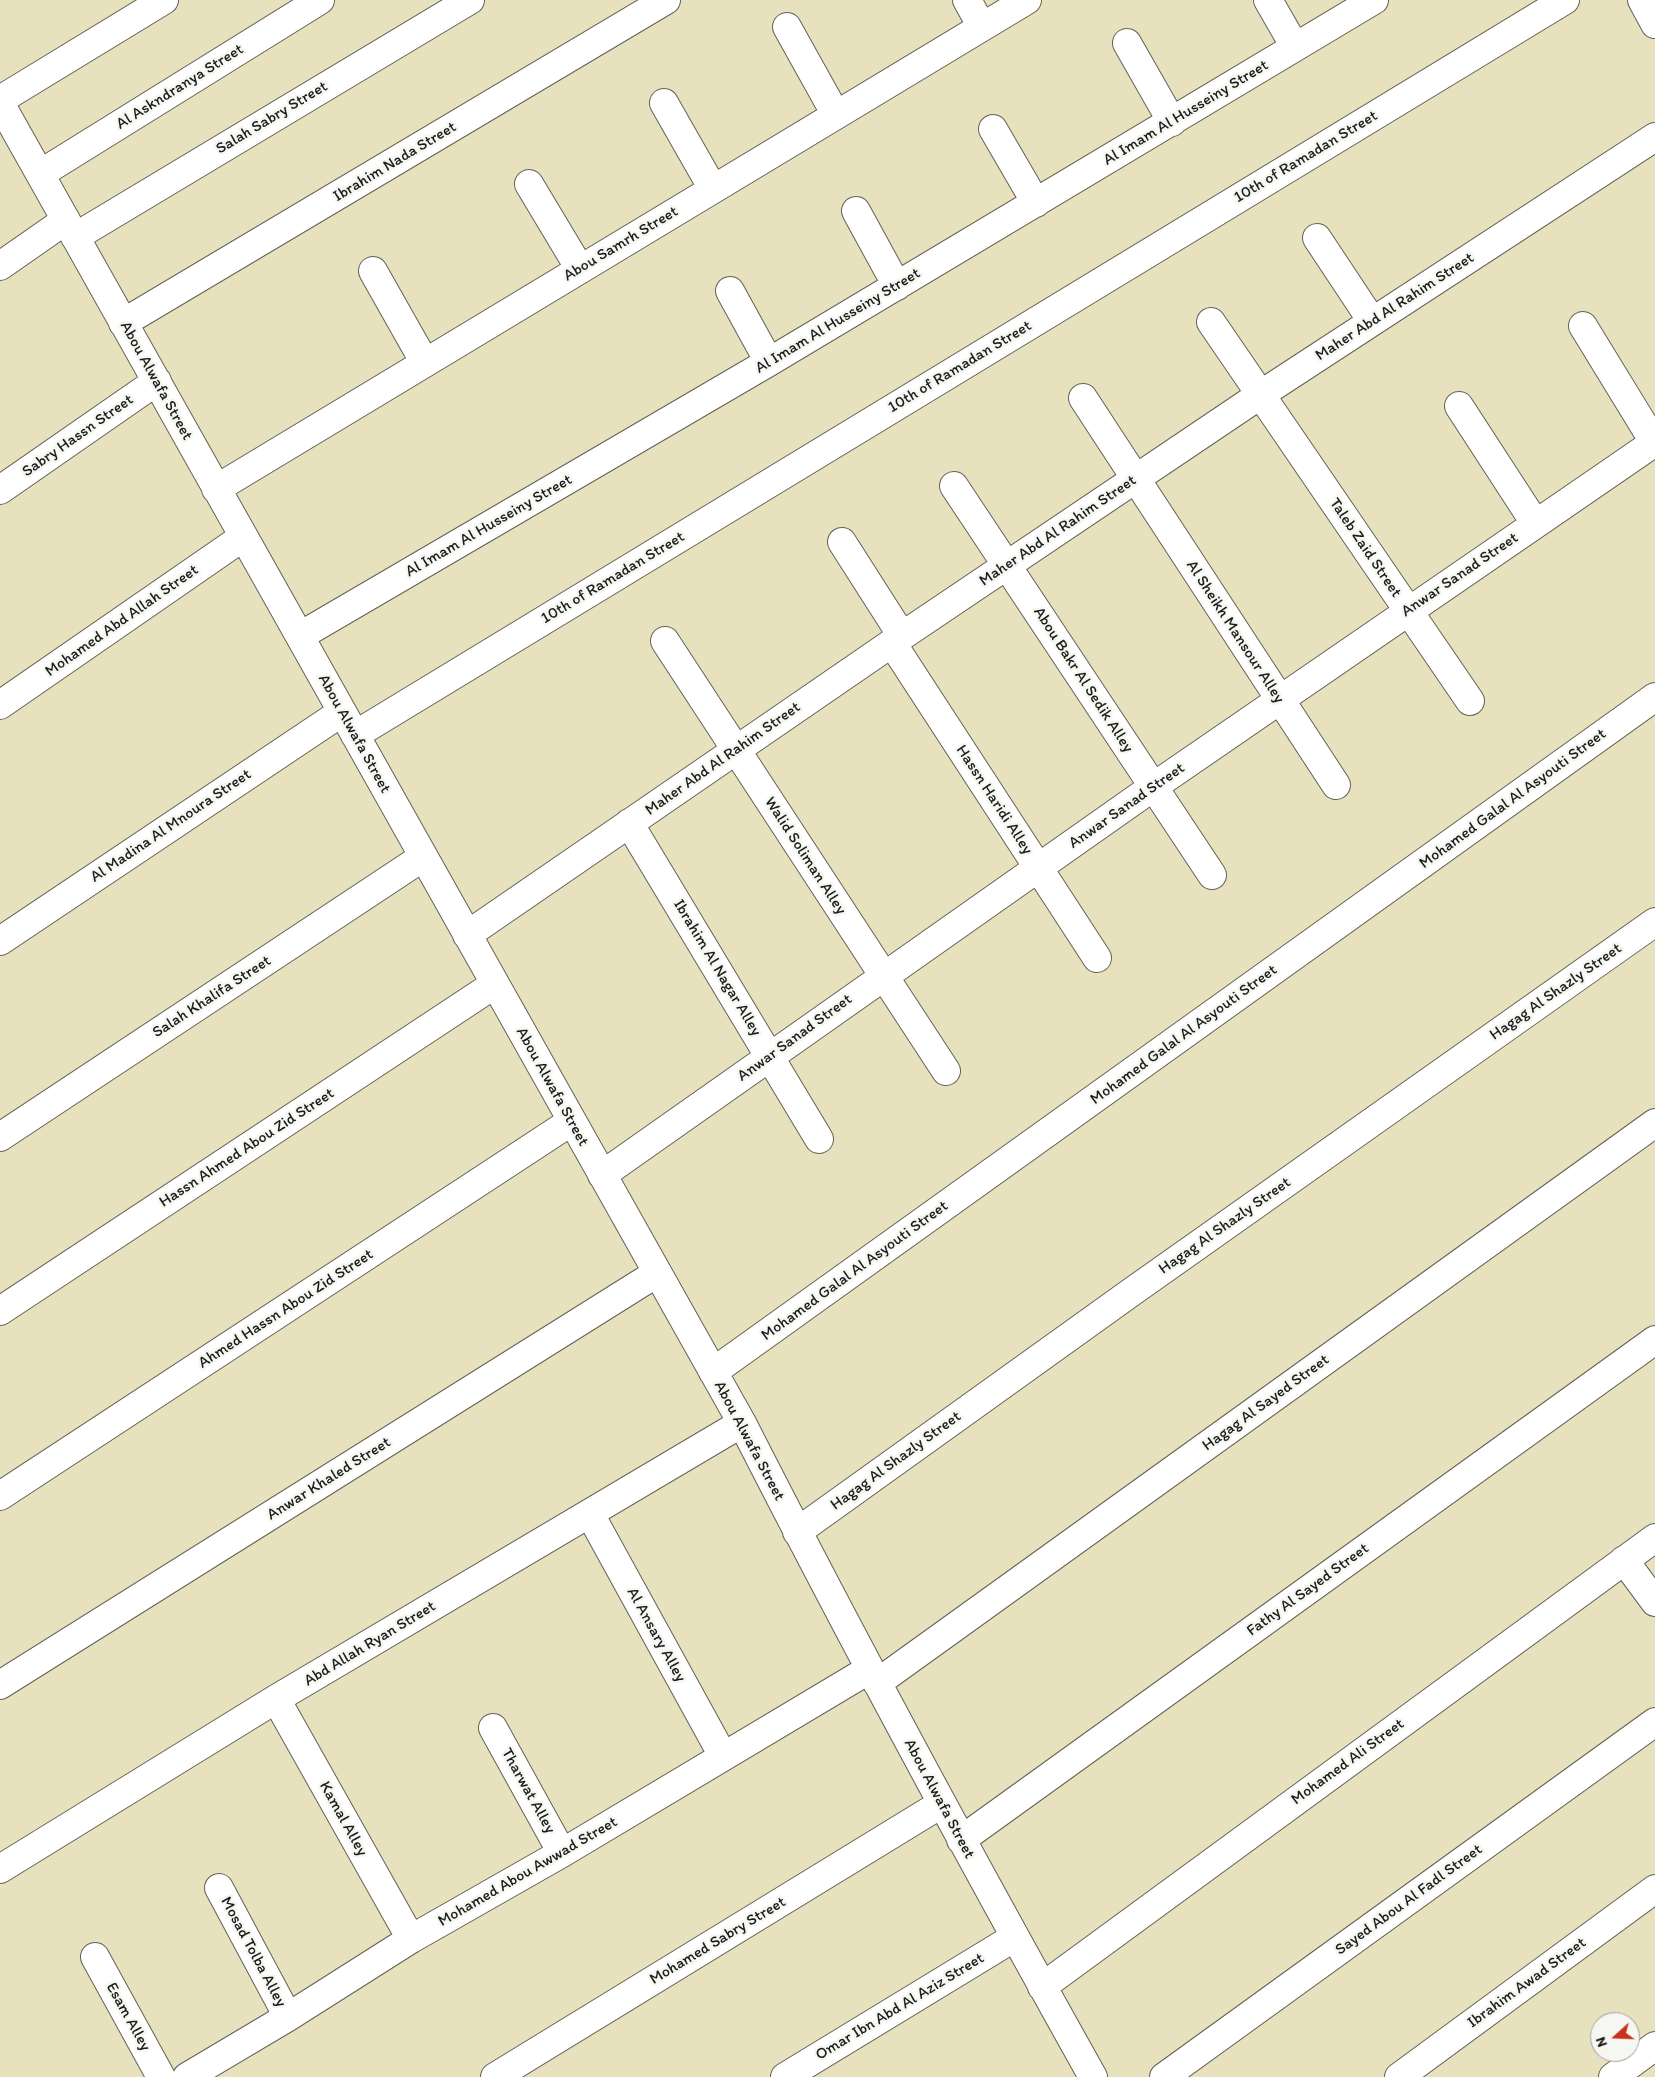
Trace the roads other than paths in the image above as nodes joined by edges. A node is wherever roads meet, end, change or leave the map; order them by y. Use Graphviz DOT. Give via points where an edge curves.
graph roads {
  1 [pos="164,0"];
  2 [pos="320,0"];
  3 [pos="470,0"];
  4 [pos="666,0"];
  5 [pos="966,0"];
  6 [pos="1027,0"];
  7 [pos="1268,0"];
  8 [pos="1374,0"];
  9 [pos="1564,0"];
  10 [pos="1642,0"];
  11 [pos="1655,24"];
  12 [pos="982,27"];
  13 [pos="787,28"];
  14 [pos="1127,43"];
  15 [pos="1295,48"];
  16 [pos="0,102"];
  17 [pos="664,104"];
  18 [pos="836,115"];
  19 [pos="1172,122"];
  20 [pos="993,129"];
  21 [pos="1655,137"];
  22 [pos="40,174"];
  23 [pos="529,184"];
  24 [pos="713,189"];
  25 [pos="1036,203"];
  26 [pos="856,211"];
  27 [pos="70,228"];
  28 [pos="1317,238"];
  29 [pos="0,266"];
  30 [pos="580,269"];
  31 [pos="373,271"];
  32 [pos="897,286"];
  33 [pos="730,291"];
  34 [pos="1372,321"];
  35 [pos="1211,322"];
  36 [pos="123,323"];
  37 [pos="1583,326"];
  38 [pos="769,362"];
  39 [pos="425,363"];
  40 [pos="157,381"];
  41 [pos="1260,394"];
  42 [pos="1083,398"];
  43 [pos="1459,406"];
  44 [pos="1654,442"];
  45 [pos="1135,479"];
  46 [pos="954,486"];
  47 [pos="216,489"];
  48 [pos="0,490"];
  49 [pos="1535,523"];
  50 [pos="244,537"];
  51 [pos="842,542"];
  52 [pos="1007,565"];
  53 [pos="1408,610"];
  54 [pos="300,636"];
  55 [pos="897,639"];
  56 [pos="665,641"];
  57 [pos="1655,698"];
  58 [pos="1280,700"];
  59 [pos="1470,701"];
  60 [pos="0,706"];
  61 [pos="348,723"];
  62 [pos="736,750"];
  63 [pos="1336,785"];
  64 [pos="1153,786"];
  65 [pos="629,823"];
  66 [pos="423,857"];
  67 [pos="1038,868"];
  68 [pos="1212,875"];
  69 [pos="1655,922"];
  70 [pos="468,935"];
  71 [pos="0,941"];
  72 [pos="1097,958"];
  73 [pos="883,976"];
  74 [pos="495,984"];
  75 [pos="770,1057"];
  76 [pos="946,1071"];
  77 [pos="572,1121"];
  78 [pos="1655,1123"];
  79 [pos="0,1137"];
  80 [pos="819,1138"];
  81 [pos="602,1175"];
  82 [pos="657,1274"];
  83 [pos="0,1311"];
  84 [pos="1655,1340"];
  85 [pos="713,1372"];
  86 [pos="742,1423"];
  87 [pos="0,1496"];
  88 [pos="590,1514"];
  89 [pos="797,1532"];
  90 [pos="1655,1538"];
  91 [pos="1624,1560"];
  92 [pos="1655,1602"];
  93 [pos="874,1676"];
  94 [pos="0,1685"];
  95 [pos="276,1699"];
  96 [pos="1655,1722"];
  97 [pos="493,1728"];
  98 [pos="723,1756"];
  99 [pos="941,1804"];
  100 [pos="961,1840"];
  101 [pos="562,1853"];
  102 [pos="0,1869"];
  103 [pos="218,1888"];
  104 [pos="1655,1889"];
  105 [pos="1015,1937"];
  106 [pos="411,1939"];
  107 [pos="95,1957"];
  108 [pos="1042,1987"];
  109 [pos="288,2017"];
  110 [pos="1655,2046"];
  111 [pos="508,2074"];
  112 [pos="161,2077"];
  113 [pos="188,2077"];
  114 [pos="785,2077"];
  115 [pos="1093,2077"];
  116 [pos="1164,2077"];
  117 [pos="1399,2077"];
  118 [pos="1613,2077"];
  1 -- 16 [label="street"];
  2 -- 22 [label="street, Al Askndranya Street"];
  3 -- 27 [label="street, Salah Sabry Street"];
  4 -- 36 [label="street, Ibrahim Nada Street"];
  5 -- 12 [label="street"];
  6 -- 12 [label="street, Abou Samrh Street"];
  7 -- 15 [label="street"];
  8 -- 15 [label="street, Al Imam Al Husseiny Street"];
  9 -- 61 [label="street, 10th of Ramadan Street"];
  10 -- 11 [label="street"];
  12 -- 18 [label="street, Abou Samrh Street"];
  13 -- 18 [label="street"];
  14 -- 19 [label="street"];
  15 -- 19 [label="street, Al Imam Al Husseiny Street"];
  16 -- 22 [label="street, Abou Alwafa Street"];
  17 -- 24 [label="street"];
  18 -- 24 [label="street, Abou Samrh Street"];
  19 -- 25 [label="street, Al Imam Al Husseiny Street"];
  20 -- 25 [label="street"];
  21 -- 34 [label="street, Maher Abd Al Rahim Street"];
  22 -- 27 [label="street, Abou Alwafa Street"];
  23 -- 30 [label="street"];
  24 -- 30 [label="street, Abou Samrh Street"];
  25 -- 32 [label="street, Al Imam Al Husseiny Street"];
  26 -- 32 [label="street"];
  27 -- 29 [label="street, Salah Sabry Street"];
  27 -- 36 [label="street, Abou Alwafa Street"];
  28 -- 34 [label="street"];
  30 -- 39 [label="street, Abou Samrh Street"];
  31 -- 39 [label="street"];
  32 -- 38 [label="street, Al Imam Al Husseiny Street"];
  33 -- 38 [label="street"];
  34 -- 41 [label="street, Maher Abd Al Rahim Street"];
  35 -- 41 [label="street, Taleb Zaid Street"];
  36 -- 40 [label="street, Abou Alwafa Street"];
  37 -- 44 [label="street"];
  38 -- 54 [label="street, Al Imam Al Husseiny Street"];
  39 -- 47 [label="street, Abou Samrh Street"];
  40 -- 47 [label="street, Abou Alwafa Street"];
  40 -- 48 [label="street, Sabry Hassn Street"];
  41 -- 45 [label="street, Maher Abd Al Rahim Street"];
  41 -- 53 [label="street, Taleb Zaid Street"];
  42 -- 45 [label="street, Al Sheikh Mansour Alley"];
  43 -- 49 [label="street"];
  44 -- 49 [label="street, Anwar Sanad Street"];
  45 -- 52 [label="street, Maher Abd Al Rahim Street"];
  45 -- 58 [label="street, Al Sheikh Mansour Alley"];
  46 -- 52 [label="street, Abou Bakr Al Sedik Alley"];
  47 -- 50 [label="street, Abou Alwafa Street"];
  49 -- 53 [label="street, Anwar Sanad Street"];
  50 -- 54 [label="street, Abou Alwafa Street"];
  50 -- 60 [label="street, Mohamed Abd Allah Street"];
  51 -- 55 [label="street, Hassn Haridi Alley"];
  52 -- 55 [label="street, Maher Abd Al Rahim Street"];
  52 -- 64 [label="street, Abou Bakr Al Sedik Alley"];
  53 -- 58 [label="street, Anwar Sanad Street"];
  53 -- 59 [label="street, Taleb Zaid Street"];
  54 -- 61 [label="street, Abou Alwafa Street"];
  55 -- 62 [label="street, Maher Abd Al Rahim Street"];
  55 -- 67 [label="street, Hassn Haridi Alley"];
  56 -- 62 [label="street, Walid Soliman Alley"];
  57 -- 85 [label="street, Mohamed Galal Al Asyouti Street"];
  58 -- 63 [label="street, Al Sheikh Mansour Alley"];
  58 -- 64 [label="street, Anwar Sanad Street"];
  61 -- 66 [label="street, Abou Alwafa Street"];
  61 -- 71 [label="street, Al Madina Al Mnoura Street"];
  62 -- 65 [label="street, Maher Abd Al Rahim Street"];
  62 -- 73 [label="street, Walid Soliman Alley"];
  64 -- 67 [label="street, Anwar Sanad Street"];
  64 -- 68 [label="street, Abou Bakr Al Sedik Alley"];
  65 -- 70 [label="street, Maher Abd Al Rahim Street"];
  65 -- 75 [label="street, Ibrahim Al Nagar Alley"];
  66 -- 70 [label="street, Abou Alwafa Street"];
  66 -- 79 [label="street, Salah Khalifa Street"];
  67 -- 72 [label="street, Hassn Haridi Alley"];
  67 -- 73 [label="street, Anwar Sanad Street"];
  69 -- 89 [label="street, Hagag Al Shazly Street"];
  70 -- 74 [label="street, Abou Alwafa Street"];
  73 -- 75 [label="street, Anwar Sanad Street"];
  73 -- 76 [label="street, Walid Soliman Alley"];
  74 -- 77 [label="street, Abou Alwafa Street"];
  74 -- 83 [label="street, Hassn Ahmed Abou Zid Street"];
  75 -- 80 [label="street, Ibrahim Al Nagar Alley"];
  75 -- 81 [label="street, Anwar Sanad Street"];
  77 -- 81 [label="street, Abou Alwafa Street"];
  77 -- 87 [label="street, Ahmed Hassn Abou Zid Street"];
  78 -- 93 [label="street, Hagag Al Sayed Street"];
  81 -- 82 [label="street, Abou Alwafa Street"];
  82 -- 85 [label="street, Abou Alwafa Street"];
  82 -- 94 [label="street, Anwar Khaled Street"];
  84 -- 100 [label="street, Fathy Al Sayed Street"];
  85 -- 86 [label="street, Abou Alwafa Street"];
  86 -- 88 [label="street, Abd Allah Ryan Street"];
  86 -- 89 [label="street, Abou Alwafa Street"];
  88 -- 95 [label="street, Abd Allah Ryan Street"];
  88 -- 98 [label="street, Al Ansary Alley"];
  89 -- 93 [label="street, Abou Alwafa Street"];
  90 -- 91 [label="street, Mohamed Ali Street"];
  91 -- 92 [label="street"];
  91 -- 108 [label="street, Mohamed Ali Street"];
  93 -- 98 [label="street, Mohamed Abou Awwad Street"];
  93 -- 99 [label="street, Abou Alwafa Street"];
  95 -- 102 [label="street, Abd Allah Ryan Street"];
  95 -- 106 [label="street, Kamal Alley"];
  96 -- 116 [label="street, Sayed Abou Al Fadl Street"];
  97 -- 101 [label="street, Tharwat Alley"];
  98 -- 101 [label="street, Mohamed Abou Awwad Street"];
  99 -- 100 [label="street, Abou Alwafa Street"];
  99 -- 111 [label="street, Mohamed Sabry Street"];
  100 -- 105 [label="street, Abou Alwafa Street"];
  101 -- 106 [label="street, Mohamed Abou Awwad Street"];
  103 -- 109 [label="street, Mosad Tolba Alley"];
  104 -- 117 [label="street, Ibrahim Awad Street"];
  105 -- 108 [label="street, Abou Alwafa Street"];
  105 -- 114 [label="street, Omar Ibn Abd Al Aziz Street"];
  106 -- 109 [label="street, Mohamed Abou Awwad Street"];
  107 -- 112 [label="street, Esam Alley"];
  108 -- 115 [label="street, Abou Alwafa Street"];
  109 -- 113 [label="street, Mohamed Abou Awwad Street"];
  110 -- 118 [label="street"];
}
